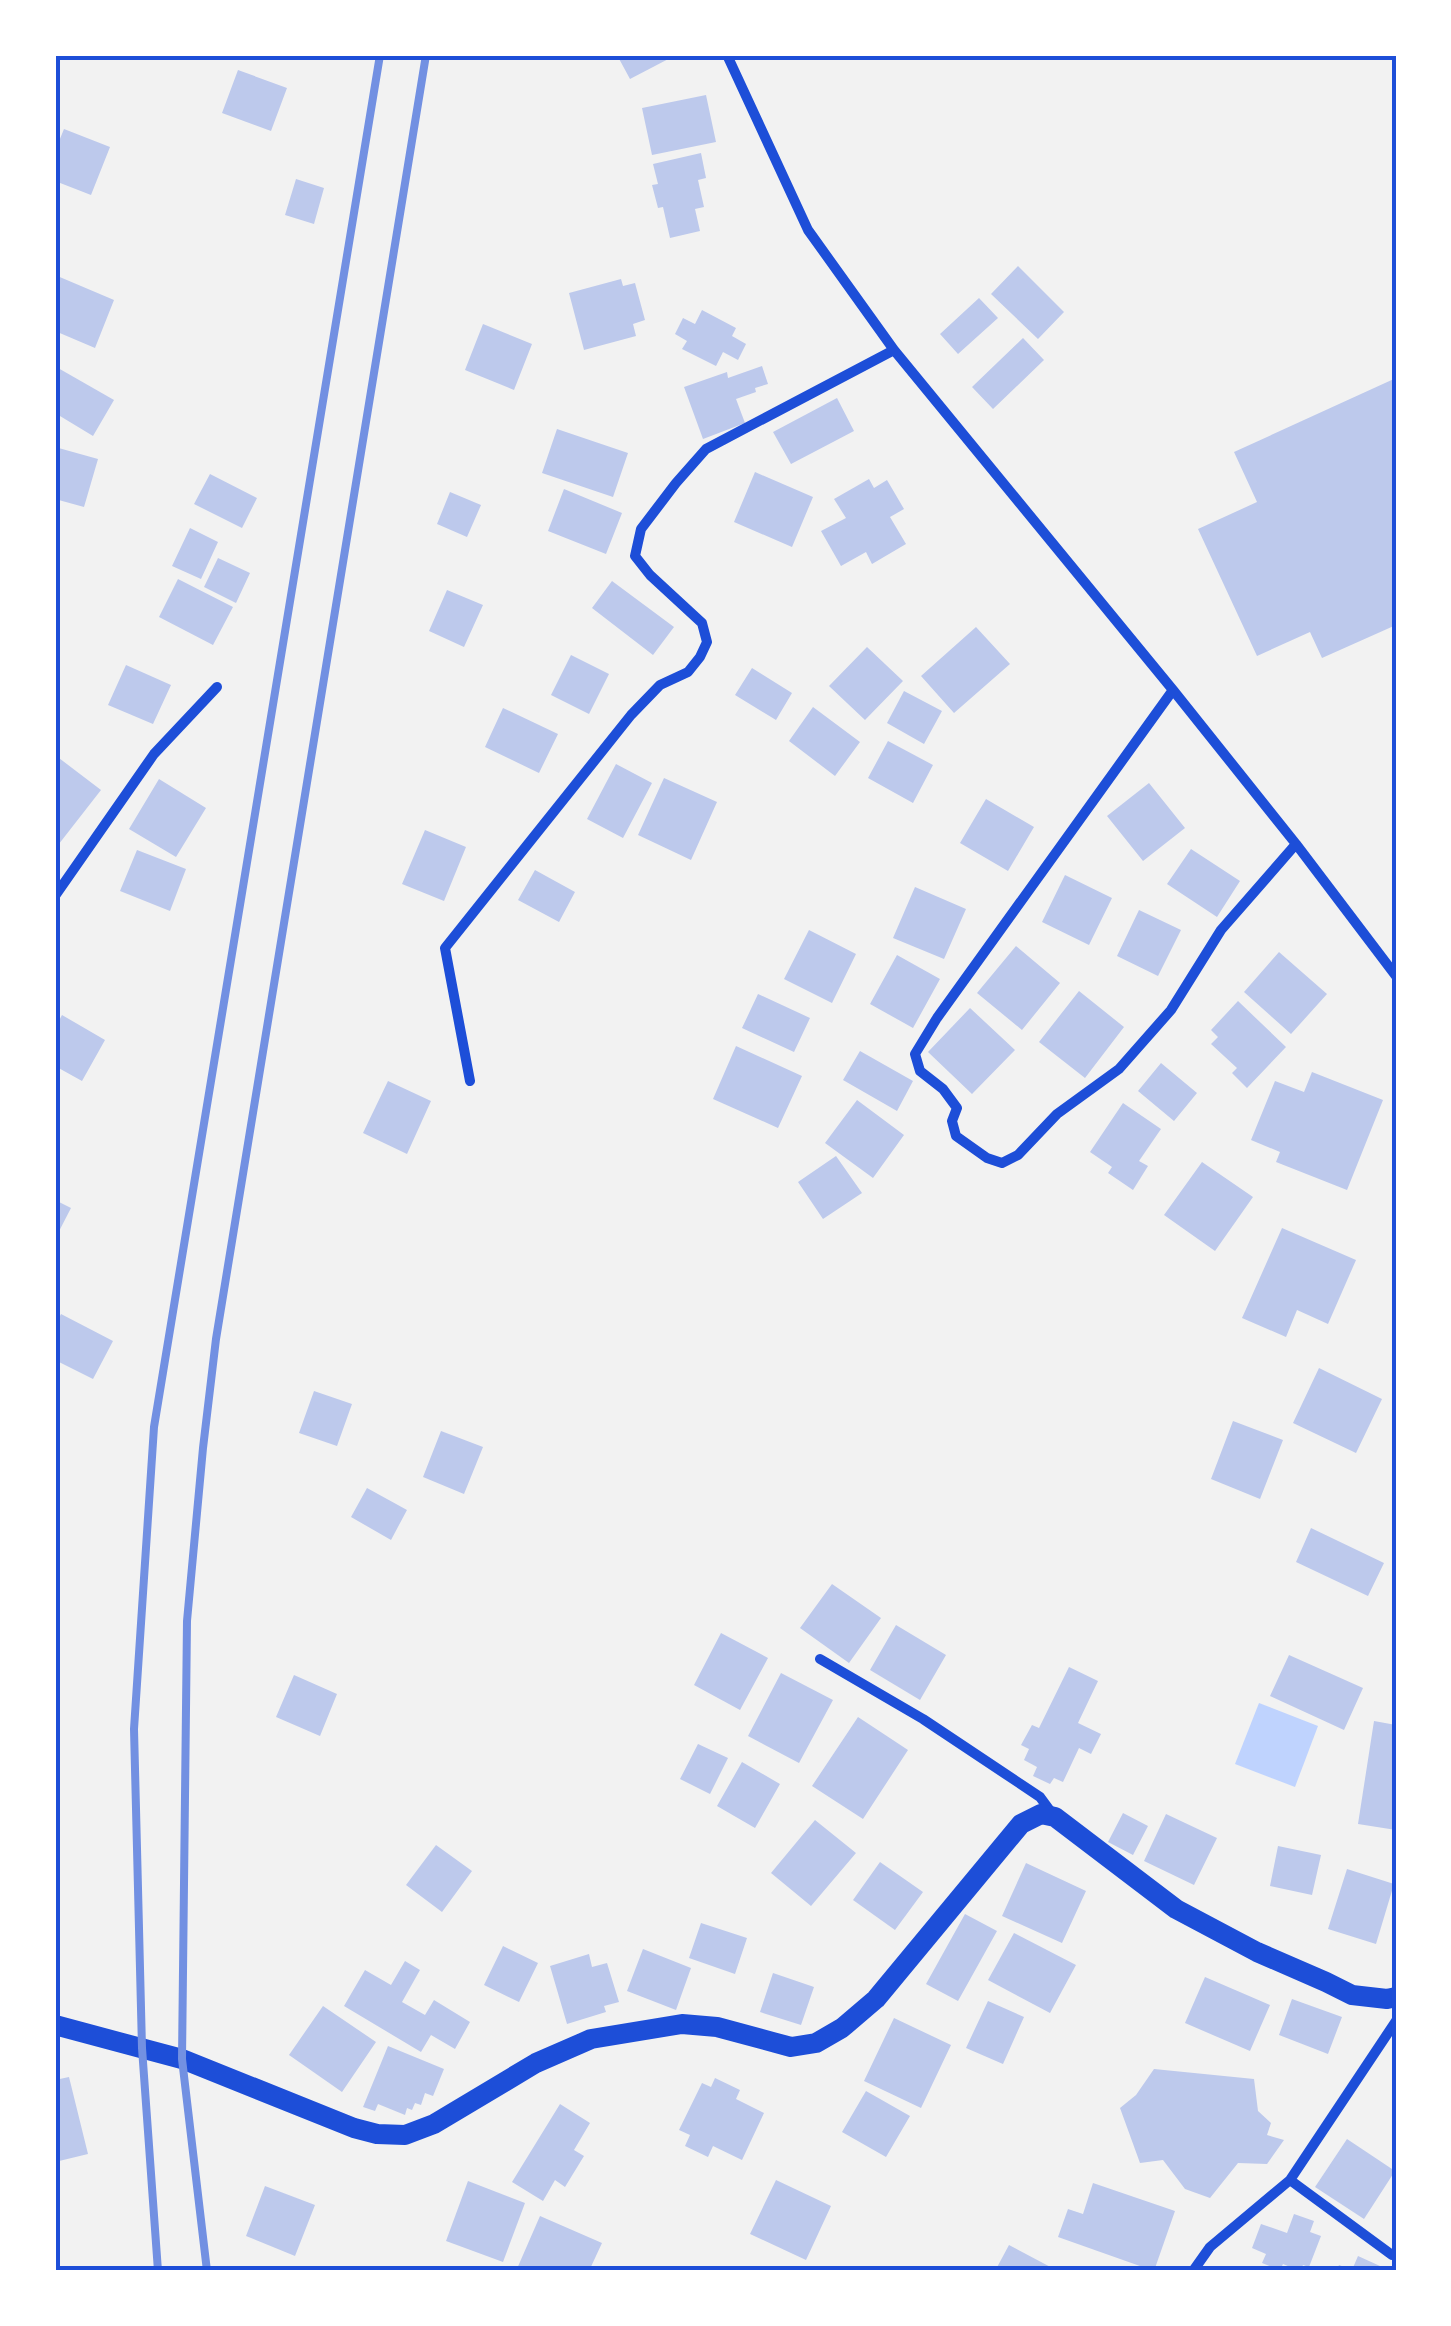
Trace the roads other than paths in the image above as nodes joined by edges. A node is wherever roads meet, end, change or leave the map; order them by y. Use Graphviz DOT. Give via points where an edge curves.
graph roads {
  1 [pos="727,55"];
  2 [pos="894,350"];
  3 [pos="217,687"];
  4 [pos="1174,690"];
  5 [pos="1296,844"];
  6 [pos="55,896"];
  7 [pos="1396,976"];
  8 [pos="470,1081"];
  9 [pos="820,1659"];
  10 [pos="1055,1817"];
  11 [pos="1396,1997"];
  12 [pos="1396,2021"];
  13 [pos="55,2026"];
  14 [pos="1290,2180"];
  15 [pos="1392,2255"];
  16 [pos="1193,2271"];
  1 -- 2 [label="street" via="808,230"];
  2 -- 4 [label="street"];
  2 -- 8 [label="street" via="706,449 641,529 634,556 702,624 707,642 688,672 660,686 631,715 445,948"];
  3 -- 6 [label="street" via="154,754"];
  4 -- 5 [label="street"];
  4 -- 5 [label="street" via="915,1054 920,1071 957,1108 956,1136 1002,1163 1119,1069 1172,1010 1221,930"];
  5 -- 7 [label="street"];
  9 -- 10 [label="street" via="923,1719 1040,1798"];
  10 -- 11 [label="main road" via="1176,1909 1257,1952 1352,1995"];
  10 -- 13 [label="main road" via="1041,1814 1021,1824 876,1999 816,2043 791,2048 682,2024 591,2039 405,2135 354,2128 182,2059"];
  12 -- 14 [label="street"];
  14 -- 15 [label="street"];
  14 -- 16 [label="street" via="1210,2247"];
}
